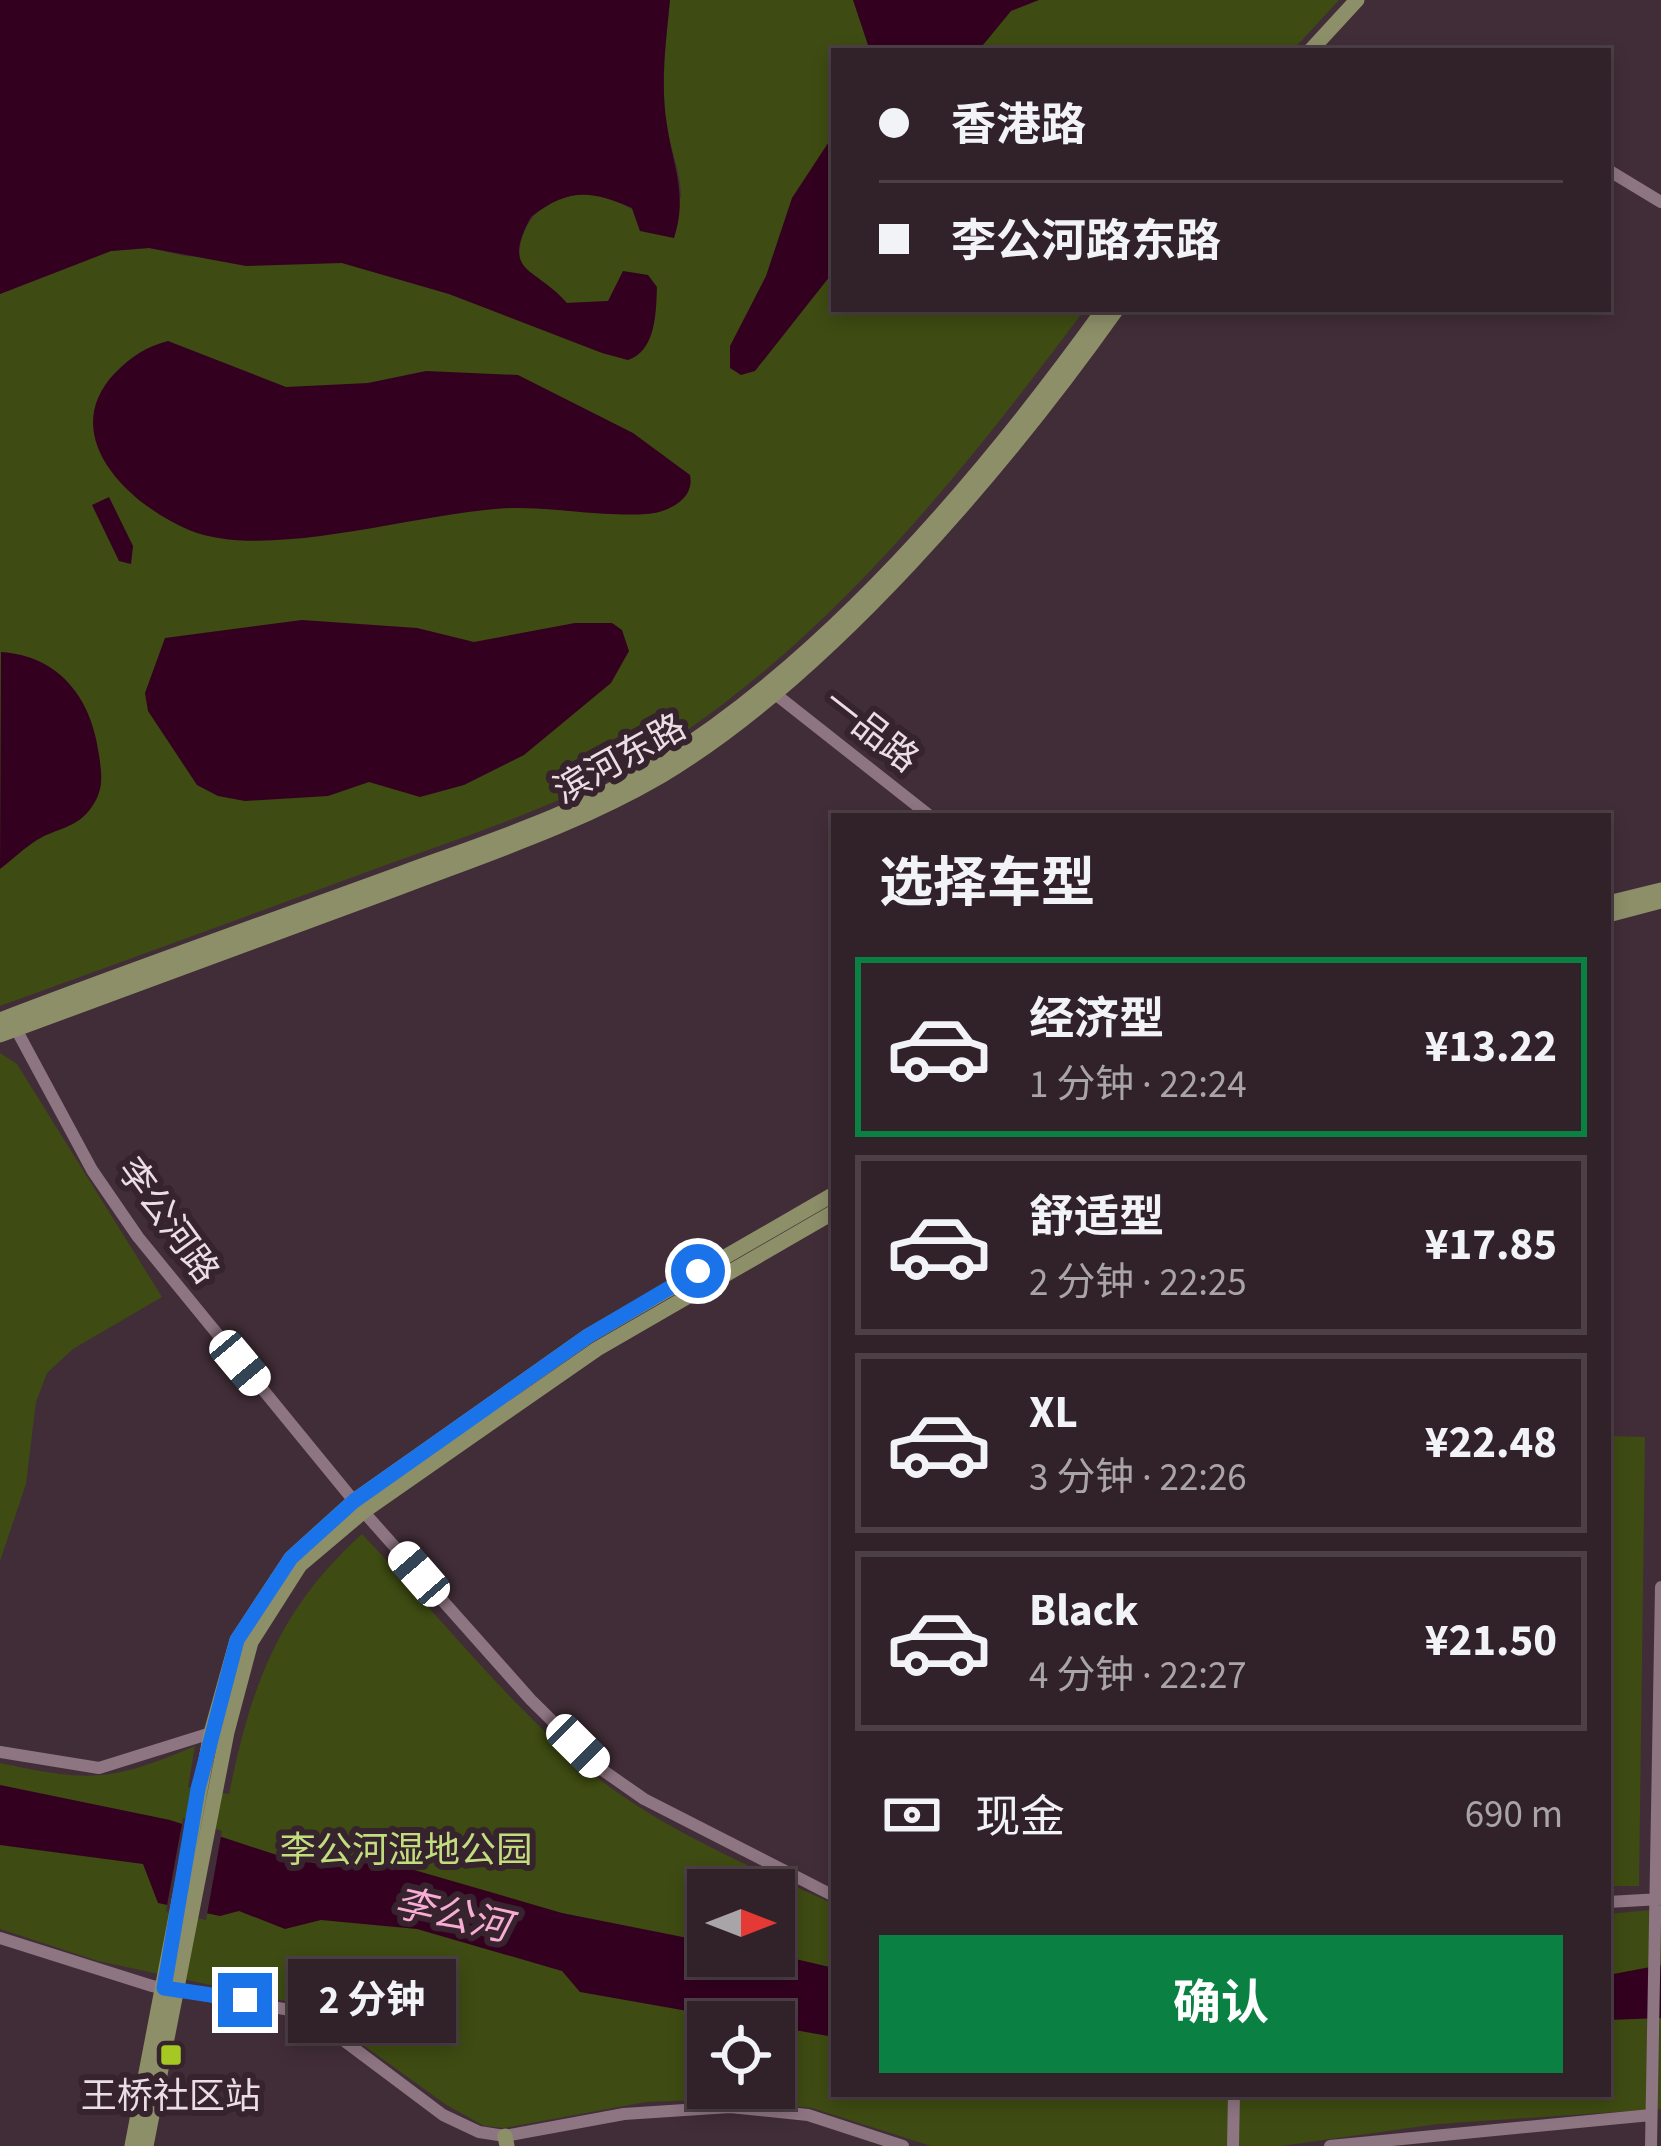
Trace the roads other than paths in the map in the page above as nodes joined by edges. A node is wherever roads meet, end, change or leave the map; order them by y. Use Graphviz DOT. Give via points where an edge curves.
graph roads {
  1 [pos="1357,0"];
  2 [pos="1370,0"];
  3 [pos="1313,48"];
  4 [pos="1327,48"];
  5 [pos="1611,172"];
  6 [pos="1661,202"];
  7 [pos="1102,312"];
  8 [pos="1115,312"];
  9 [pos="774,693"];
  10 [pos="926,813"];
  11 [pos="1661,890"];
  12 [pos="1661,901"];
  13 [pos="1611,902"];
  14 [pos="1611,913"];
  15 [pos="0,1020"];
  16 [pos="8,1032"];
  17 [pos="831,1197"];
  18 [pos="831,1214"];
  19 [pos="359,1506"];
  20 [pos="1661,1587"];
  21 [pos="212,1733"];
  22 [pos="0,1752"];
  23 [pos="206,1790"];
  24 [pos="831,1894"];
  25 [pos="1658,1900"];
  26 [pos="1611,1902"];
  27 [pos="0,1938"];
  28 [pos="171,1989"];
  29 [pos="1234,2097"];
  30 [pos="1652,2115"];
  31 [pos="506,2141"];
  32 [pos="132,2146"];
  33 [pos="146,2146"];
  34 [pos="903,2146"];
  35 [pos="1233,2146"];
  36 [pos="1330,2146"];
  37 [pos="1651,2146"];
  1 -- 3 [label="main road"];
  2 -- 4 [label="main road"];
  5 -- 6 [label="street"];
  7 -- 15 [label="main road, 滨河东路" via="863,594 768,684 658,764 560,815"];
  8 -- 9 [label="main road, 滨河东路" via="936,530"];
  9 -- 10 [label="street, 一品路"];
  9 -- 16 [label="main road, 滨河东路" via="662,775 566,825"];
  11 -- 13 [label="main road"];
  12 -- 14 [label="main road"];
  16 -- 19 [label="street, 李公河路" via="138,1237"];
  17 -- 19 [label="main road" via="588,1336"];
  18 -- 19 [label="main road" via="597,1349"];
  19 -- 21 [label="main road" via="291,1558 264,1594 237,1640"];
  19 -- 23 [label="main road" via="300,1565 251,1642"];
  19 -- 24 [label="street, 李公河路" via="601,1769"];
  20 -- 25 [label="street"];
  21 -- 22 [label="street" via="100,1768"];
  21 -- 23 [label="main road"];
  23 -- 28 [label="main road"];
  25 -- 26 [label="street"];
  25 -- 30 [label="street"];
  27 -- 28 [label="street"];
  28 -- 31 [label="street" via="308,2013 443,2115"];
  28 -- 32 [label="main road"];
  28 -- 33 [label="main road"];
  29 -- 35 [label="street"];
  30 -- 36 [label="street"];
  30 -- 37 [label="street"];
  31 -- 34 [label="street" via="624,2114 730,2107 808,2115"];
}
